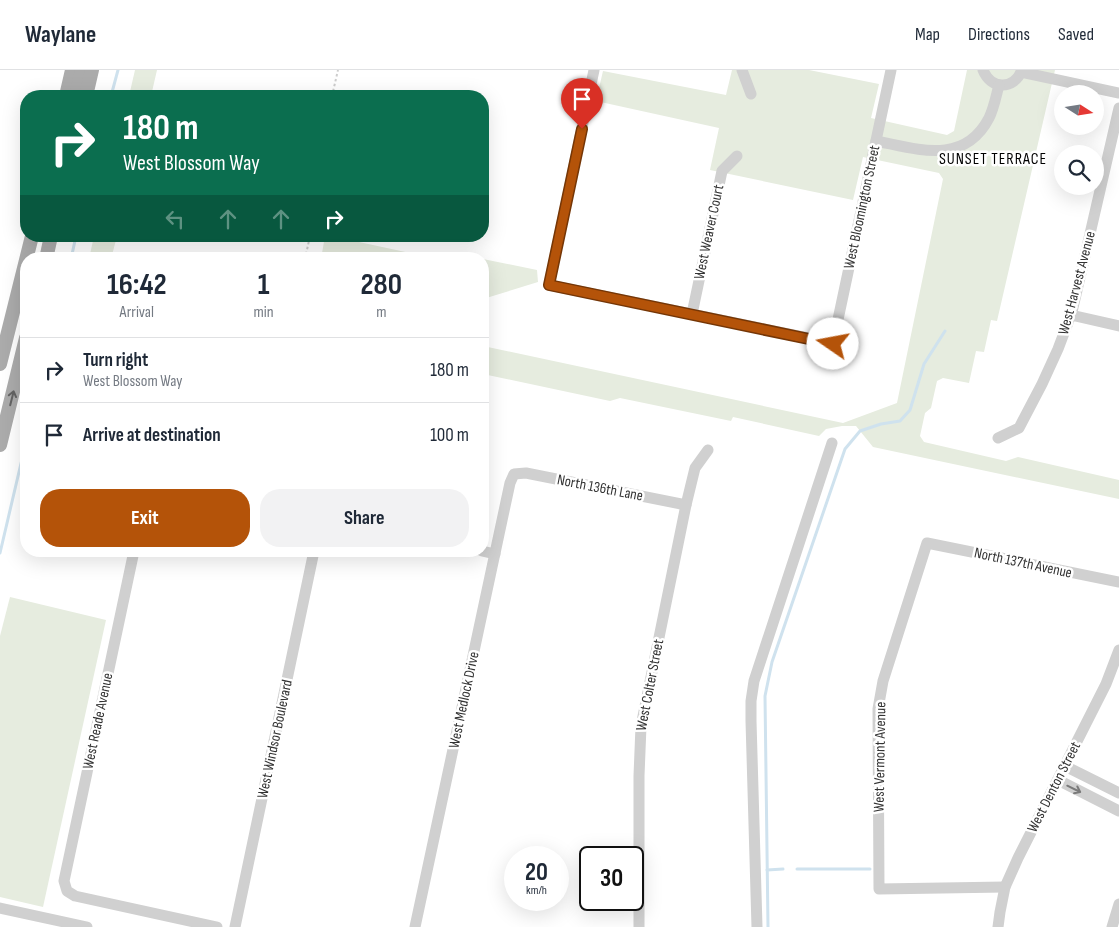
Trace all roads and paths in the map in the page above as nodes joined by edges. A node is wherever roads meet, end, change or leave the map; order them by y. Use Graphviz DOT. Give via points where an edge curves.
graph roads {
  1 [pos="72,70"];
  2 [pos="82,70"];
  3 [pos="92,70"];
  4 [pos="338,70"];
  5 [pos="594,70"];
  6 [pos="742,70"];
  7 [pos="891,70"];
  8 [pos="983,70"];
  9 [pos="1021,71"];
  10 [pos="999,85"];
  11 [pos="67,90"];
  12 [pos="77,90"];
  13 [pos="87,90"];
  14 [pos="333,90"];
  15 [pos="1119,93"];
  16 [pos="751,94"];
  17 [pos="1119,108"];
  18 [pos="876,141"];
  19 [pos="737,156"];
  20 [pos="20,296"];
  21 [pos="692,314"];
  22 [pos="1071,315"];
  23 [pos="1119,326"];
  24 [pos="20,363"];
  25 [pos="0,364"];
  26 [pos="998,438"];
  27 [pos="832,443"];
  28 [pos="0,446"];
  29 [pos="708,450"];
  30 [pos="514,474"];
  31 [pos="686,505"];
  32 [pos="927,543"];
  33 [pos="489,553"];
  34 [pos="495,554"];
  35 [pos="133,557"];
  36 [pos="313,557"];
  37 [pos="1119,582"];
  38 [pos="1119,650"];
  39 [pos="1065,766"];
  40 [pos="1058,780"];
  41 [pos="1115,790"];
  42 [pos="1103,803"];
  43 [pos="1119,811"];
  44 [pos="1005,887"];
  45 [pos="1119,904"];
  46 [pos="0,908"];
  47 [pos="87,927"];
  48 [pos="217,927"];
  49 [pos="235,927"];
  50 [pos="415,927"];
  51 [pos="639,927"];
  52 [pos="757,927"];
  53 [pos="998,927"];
  54 [pos="1112,927"];
  1 -- 11 [label="main road"];
  2 -- 12 [label="main road"];
  3 -- 13 [label="main road"];
  4 -- 14 [label="path"];
  5 -- 21 [label="street" via="549,285"];
  6 -- 16 [label="street"];
  7 -- 18 [label="street, West Bloomington Street"];
  8 -- 10 [label="street" via="989,80"];
  9 -- 10 [label="street" via="1015,81"];
  9 -- 15 [label="street"];
  10 -- 18 [label="street" via="984,126 958,147 929,151"];
  17 -- 22 [label="street, West Harvest Avenue"];
  18 -- 21 [label="street, West Bloomington Street" via="833,344"];
  19 -- 21 [label="street, West Weaver Court" via="722,171"];
  20 -- 25 [label="main road"];
  22 -- 23 [label="street"];
  22 -- 26 [label="street, West Harvest Avenue" via="1042,384 1019,428"];
  28 -- 24 [label="main road, one-way"];
  27 -- 52 [label="street" via="754,681 751,721"];
  29 -- 31 [label="street, West Colter Street" via="695,468"];
  30 -- 31 [label="street, North 136th Lane" via="526,473"];
  30 -- 34 [label="street, West Medlock Drive"];
  31 -- 51 [label="street, West Colter Street" via="641,726"];
  32 -- 37 [label="street, North 137th Avenue"];
  32 -- 44 [label="street, West Vermont Avenue" via="883,681 878,709 879,888"];
  33 -- 34 [label="street"];
  34 -- 50 [label="street, West Medlock Drive"];
  35 -- 48 [label="street, West Reade Avenue" via="64,881 66,891 75,896"];
  36 -- 49 [label="street, West Windsor Boulevard"];
  38 -- 39 [label="street, West Denton Street" via="1106,684"];
  39 -- 40 [label="street, West Denton Street"];
  39 -- 41 [label="street"];
  40 -- 42 [label="street, one-way"];
  40 -- 44 [label="street, West Denton Street"];
  41 -- 42 [label="street"];
  42 -- 43 [label="street"];
  44 -- 53 [label="street, West Denton Street"];
  45 -- 54 [label="street"];
  46 -- 47 [label="street"];
}
